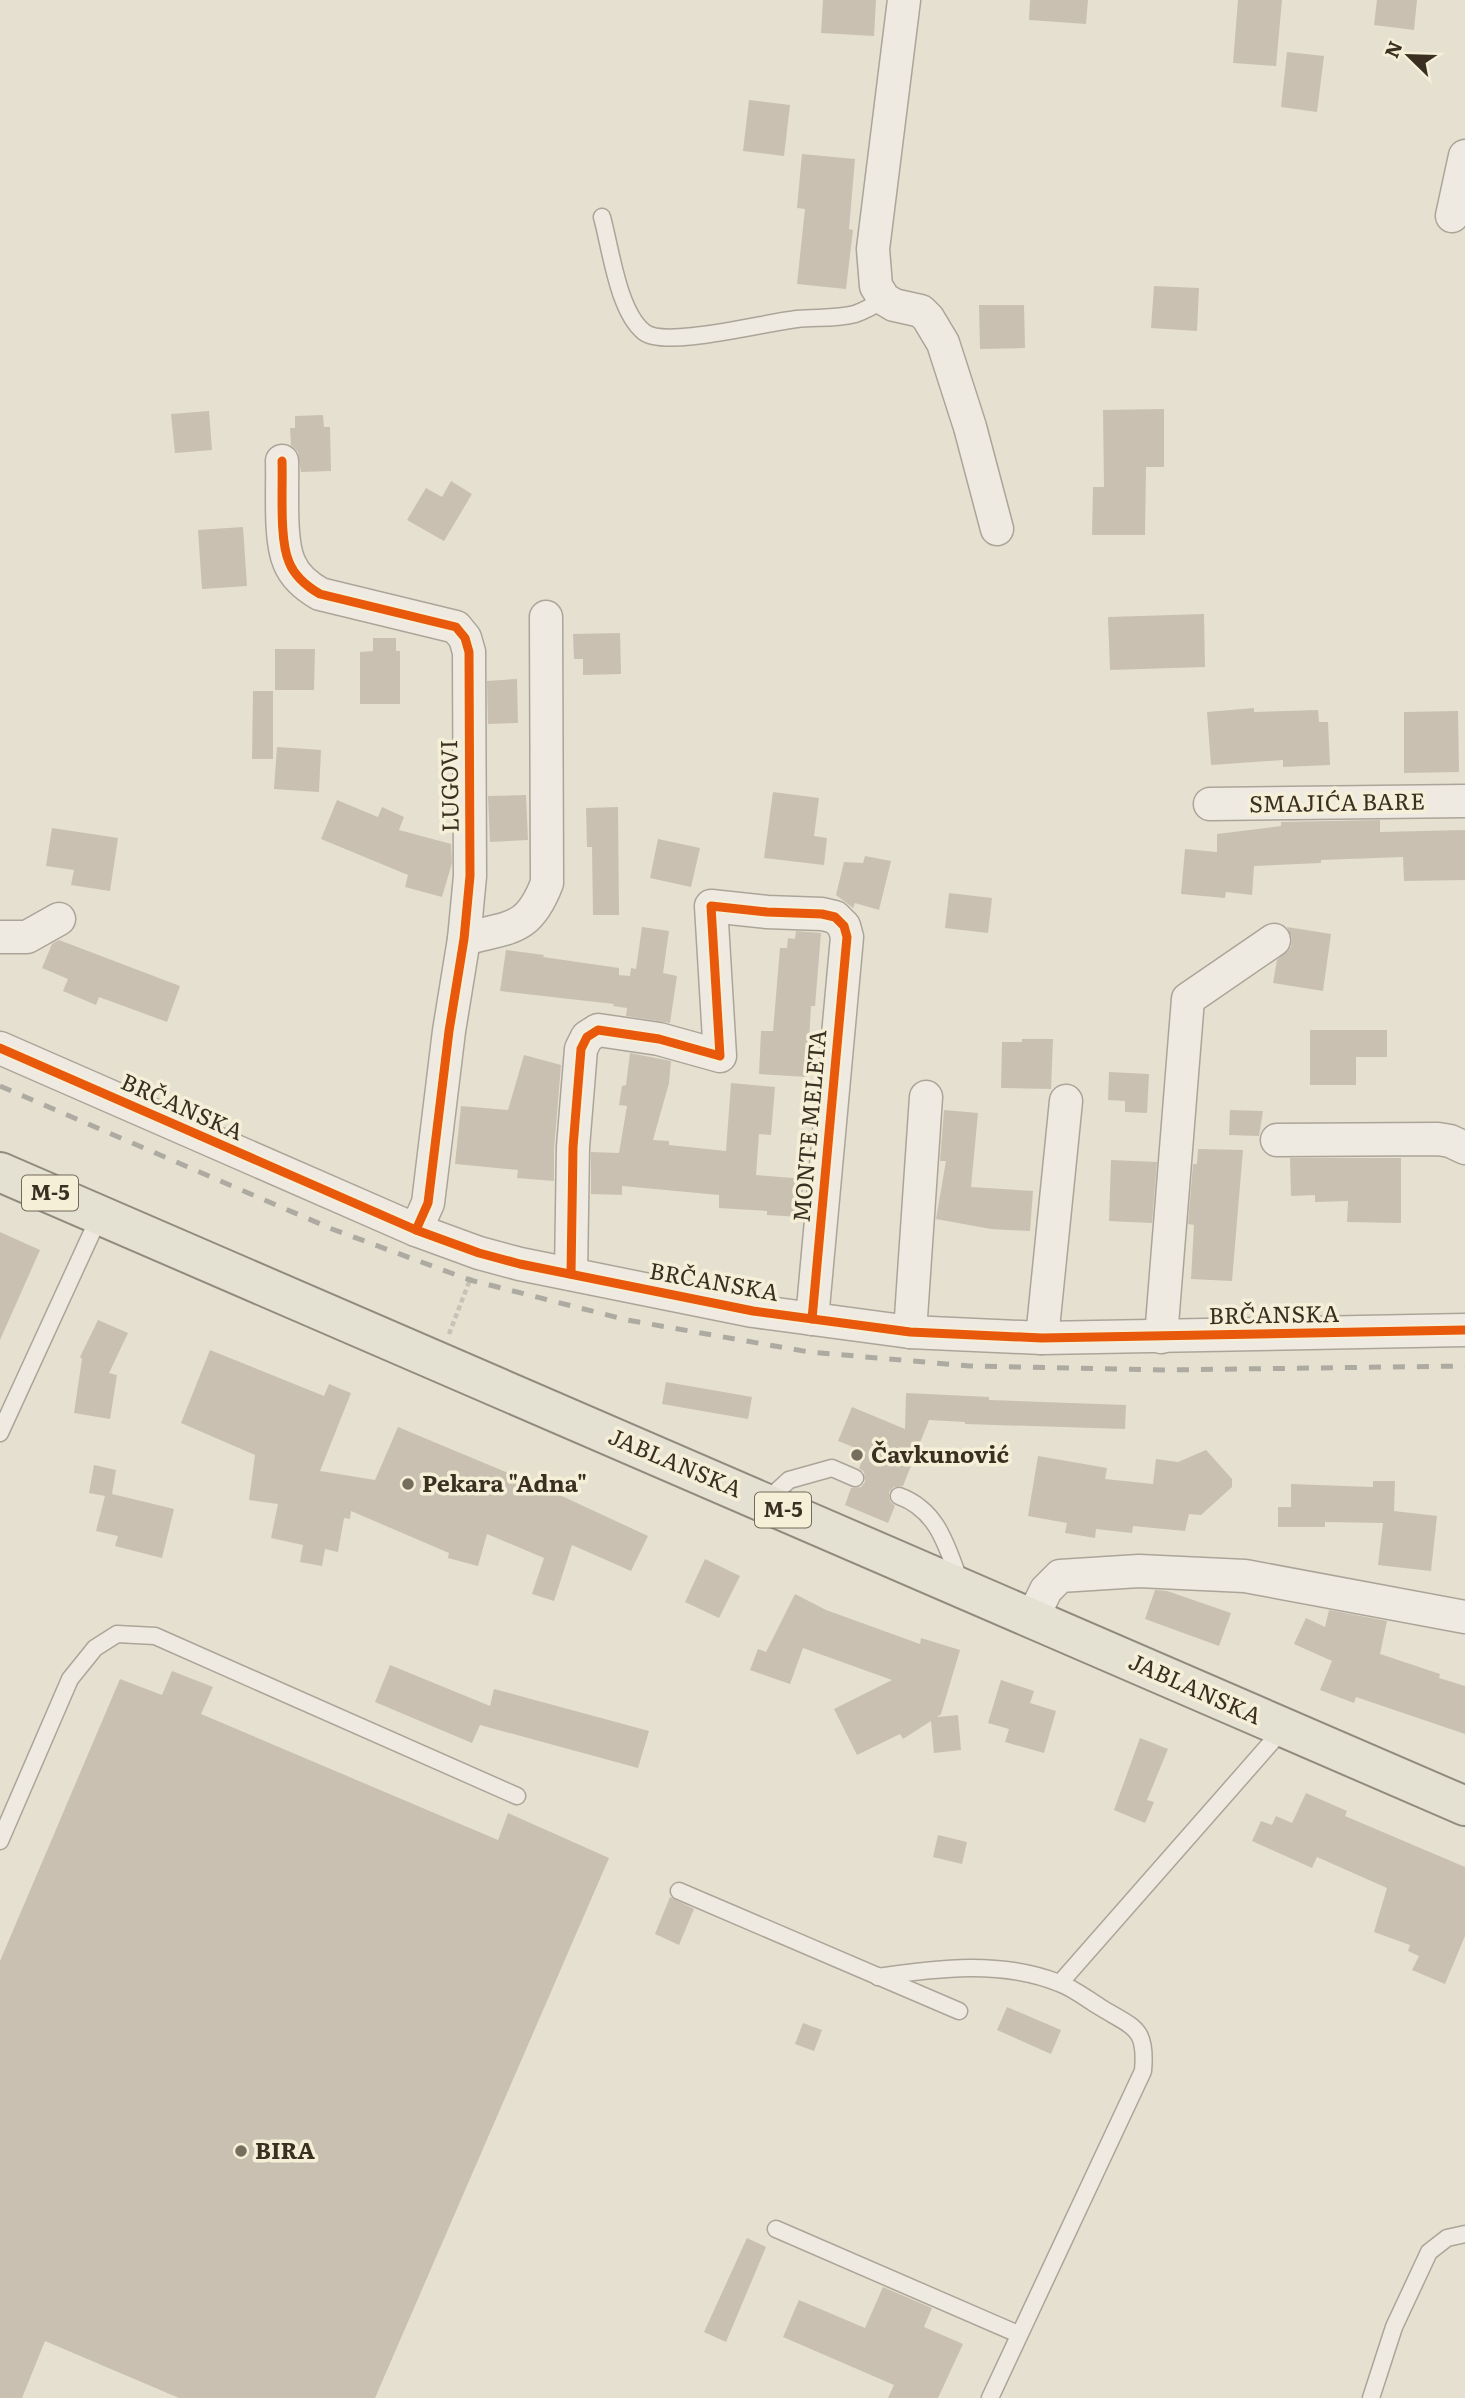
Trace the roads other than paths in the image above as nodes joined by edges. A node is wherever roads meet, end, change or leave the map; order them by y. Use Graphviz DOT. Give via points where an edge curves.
graph roads {
  1 [pos="904,0"];
  2 [pos="1465,156"];
  3 [pos="1452,216"];
  4 [pos="602,218"];
  5 [pos="884,299"];
  6 [pos="282,461"];
  7 [pos="997,529"];
  8 [pos="546,617"];
  9 [pos="1465,801"];
  10 [pos="1210,804"];
  11 [pos="59,919"];
  12 [pos="0,937"];
  13 [pos="464,939"];
  14 [pos="1273,940"];
  15 [pos="0,1048"];
  16 [pos="926,1097"];
  17 [pos="1066,1101"];
  18 [pos="1277,1140"];
  19 [pos="1465,1148"];
  20 [pos="0,1172"];
  21 [pos="100,1215"];
  22 [pos="416,1230"];
  23 [pos="571,1274"];
  24 [pos="812,1319"];
  25 [pos="1465,1330"];
  26 [pos="909,1332"];
  27 [pos="1161,1337"];
  28 [pos="1042,1338"];
  29 [pos="0,1433"];
  30 [pos="855,1478"];
  31 [pos="899,1496"];
  32 [pos="765,1502"];
  33 [pos="962,1588"];
  34 [pos="1032,1617"];
  35 [pos="1465,1617"];
  36 [pos="1284,1728"];
  37 [pos="517,1796"];
  38 [pos="1465,1806"];
  39 [pos="0,1841"];
  40 [pos="679,1891"];
  41 [pos="878,1977"];
  42 [pos="1060,1983"];
  43 [pos="959,2011"];
  44 [pos="776,2229"];
  45 [pos="1465,2234"];
  46 [pos="1018,2334"];
  47 [pos="990,2398"];
  48 [pos="1371,2398"];
  1 -- 5 [label="street" via="873,249 876,286"];
  2 -- 3 [label="street"];
  4 -- 5 [label="lane" via="624,299 633,320 646,334 660,338 853,314"];
  5 -- 7 [label="street" via="921,311 943,343"];
  6 -- 13 [label="street, LUGOVI" via="285,548 296,575 307,586 320,594 442,622 456,627 465,638 469,652 470,876"];
  8 -- 13 [label="street" via="547,883 538,907 522,923"];
  9 -- 10 [label="street, SMAJIĆA BARE"];
  11 -- 12 [label="street" via="27,937"];
  13 -- 22 [label="street, LUGOVI" via="428,1203"];
  14 -- 27 [label="street" via="1188,999"];
  15 -- 22 [label="street, BRČANSKA"];
  16 -- 26 [label="street"];
  17 -- 28 [label="street"];
  18 -- 19 [label="street" via="1438,1139"];
  20 -- 21 [label="main road, JABLANSKA / M-5"];
  21 -- 29 [label="lane"];
  21 -- 32 [label="main road, JABLANSKA / M-5"];
  22 -- 23 [label="street, BRČANSKA" via="479,1253"];
  23 -- 24 [label="street, BRČANSKA"];
  23 -- 24 [label="street, MONTE MELETA" via="573,1147 581,1049 587,1037 598,1030 659,1039 720,1056 711,906 822,914 835,917 847,937"];
  24 -- 26 [label="street, BRČANSKA"];
  25 -- 27 [label="street, BRČANSKA"];
  26 -- 28 [label="street, BRČANSKA"];
  27 -- 28 [label="street, BRČANSKA"];
  30 -- 32 [label="lane" via="832,1468 789,1480"];
  31 -- 33 [label="lane" via="917,1503 942,1534"];
  32 -- 33 [label="main road, JABLANSKA / M-5"];
  33 -- 34 [label="main road, JABLANSKA / M-5"];
  34 -- 35 [label="street" via="1046,1590 1060,1576 1139,1571 1245,1576"];
  34 -- 36 [label="main road, JABLANSKA / M-5"];
  36 -- 38 [label="main road, JABLANSKA / M-5"];
  36 -- 42 [label="lane"];
  37 -- 39 [label="lane" via="155,1636 117,1634 96,1648 70,1679"];
  40 -- 41 [label="lane"];
  41 -- 42 [label="lane" via="975,1968 1025,1973"];
  41 -- 43 [label="lane"];
  42 -- 46 [label="lane" via="1138,2031 1146,2047 1143,2071"];
  44 -- 46 [label="lane"];
  45 -- 48 [label="lane" via="1447,2238 1429,2252 1394,2327"];
  46 -- 47 [label="lane"];
}
